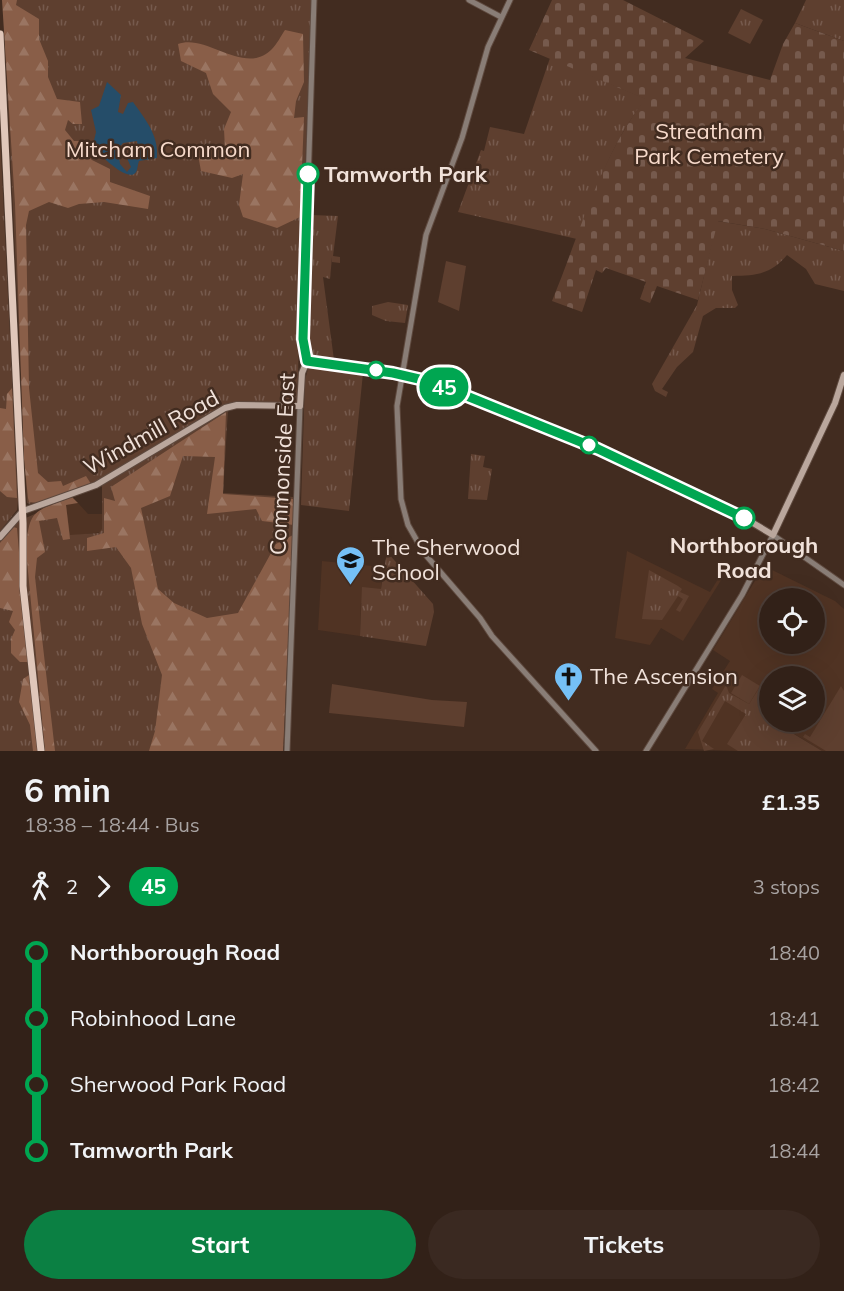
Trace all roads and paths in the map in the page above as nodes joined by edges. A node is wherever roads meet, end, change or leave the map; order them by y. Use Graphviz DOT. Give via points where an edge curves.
graph roads {
  1 [pos="314,0"];
  2 [pos="469,0"];
  3 [pos="510,0"];
  4 [pos="501,17"];
  5 [pos="0,34"];
  6 [pos="307,361"];
  7 [pos="400,374"];
  8 [pos="844,375"];
  9 [pos="300,406"];
  10 [pos="23,511"];
  11 [pos="773,535"];
  12 [pos="0,537"];
  13 [pos="844,585"];
  14 [pos="41,751"];
  15 [pos="287,751"];
  16 [pos="596,751"];
  17 [pos="646,751"];
  1 -- 6 [label="street, Commonside East" via="303,339"];
  2 -- 4 [label="street"];
  3 -- 4 [label="street"];
  4 -- 7 [label="street" via="426,235"];
  5 -- 10 [label="main road"];
  6 -- 7 [label="main road"];
  6 -- 9 [label="main road, Commonside East" via="302,373"];
  7 -- 11 [label="main road" via="463,394 598,449"];
  7 -- 16 [label="street" via="400,491 415,539 492,636"];
  8 -- 11 [label="main road" via="835,403"];
  9 -- 10 [label="main road, Windmill Road" via="227,407 96,485"];
  9 -- 15 [label="street, Commonside East"];
  10 -- 12 [label="main road"];
  10 -- 14 [label="main road" via="23,586"];
  11 -- 13 [label="street"];
  11 -- 17 [label="street" via="742,595"];
}
